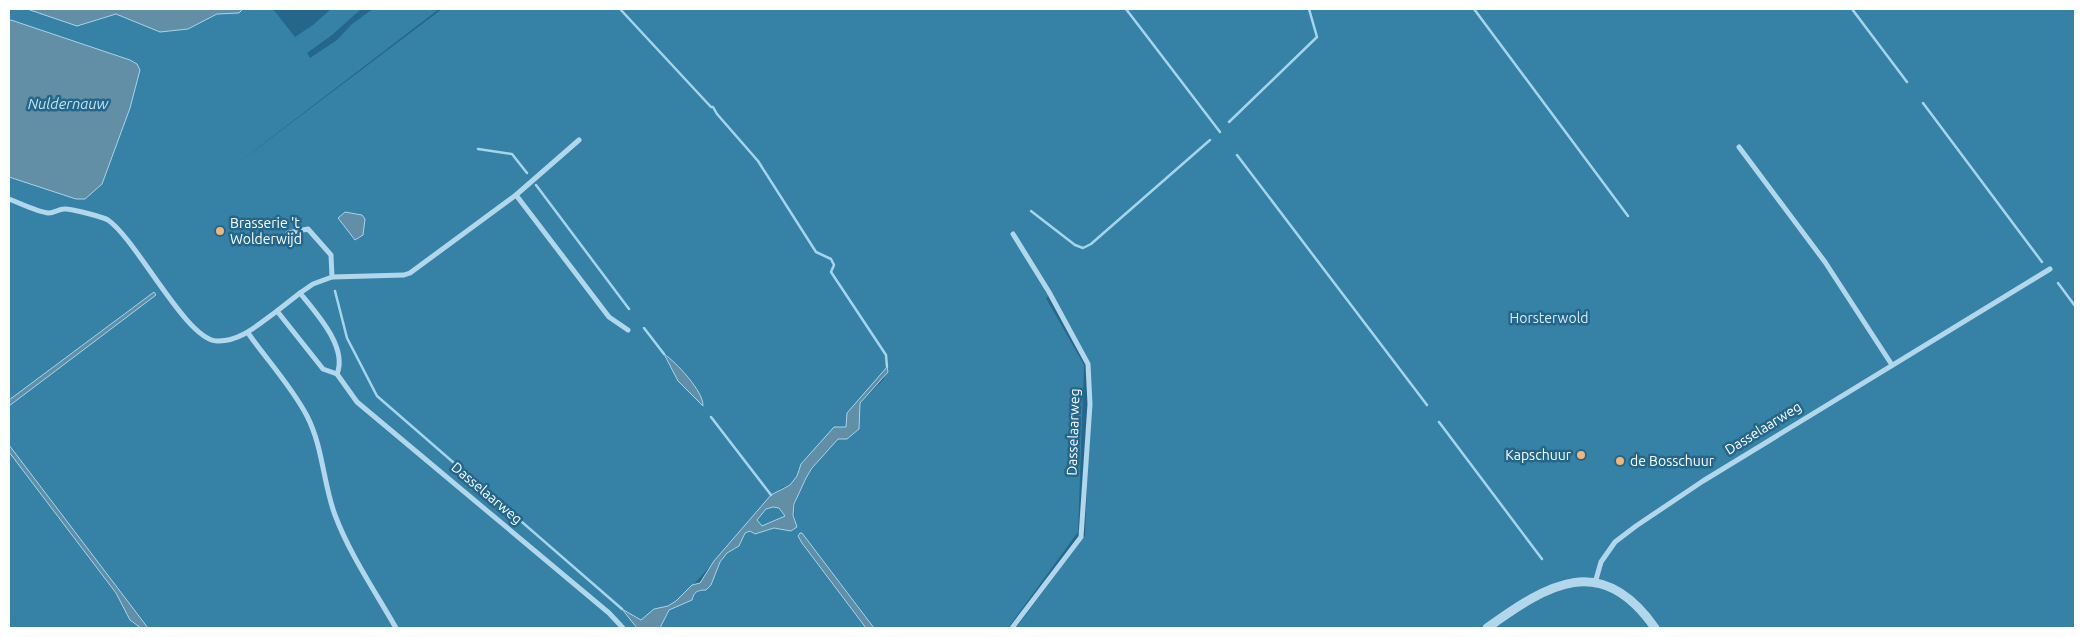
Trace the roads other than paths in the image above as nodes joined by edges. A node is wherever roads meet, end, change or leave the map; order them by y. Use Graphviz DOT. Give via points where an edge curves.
graph roads {
  1 [pos="579,140"];
  2 [pos="1739,146"];
  3 [pos="516,195"];
  4 [pos="9,200"];
  5 [pos="288,233"];
  6 [pos="1013,234"];
  7 [pos="2050,269"];
  8 [pos="332,277"];
  9 [pos="300,293"];
  10 [pos="277,311"];
  11 [pos="628,330"];
  12 [pos="248,333"];
  13 [pos="1892,365"];
  14 [pos="337,374"];
  15 [pos="1595,583"];
  16 [pos="396,628"];
  17 [pos="623,628"];
  18 [pos="1012,628"];
  19 [pos="1487,628"];
  20 [pos="1655,628"];
  1 -- 3 [label="street"];
  2 -- 13 [label="street" via="1826,262"];
  3 -- 8 [label="street" via="404,275"];
  3 -- 11 [label="street" via="609,317"];
  4 -- 12 [label="street" via="49,213 65,208 109,221 196,329 215,342"];
  5 -- 8 [label="street" via="308,229 331,255"];
  6 -- 18 [label="street, Dasselaarweg" via="1088,364 1090,404 1081,537"];
  7 -- 13 [label="street, Dasselaarweg"];
  8 -- 9 [label="street"];
  9 -- 10 [label="street"];
  9 -- 14 [label="street" via="333,336 340,368"];
  10 -- 12 [label="street"];
  10 -- 14 [label="street" via="323,369"];
  12 -- 16 [label="street" via="300,402 318,444 334,513 348,546"];
  13 -- 15 [label="street, Dasselaarweg" via="1636,526 1615,542 1601,562"];
  14 -- 17 [label="street, Dasselaarweg" via="357,402"];
  15 -- 19 [label="street" via="1559,585 1533,597"];
  15 -- 20 [label="street" via="1625,596"];
}
